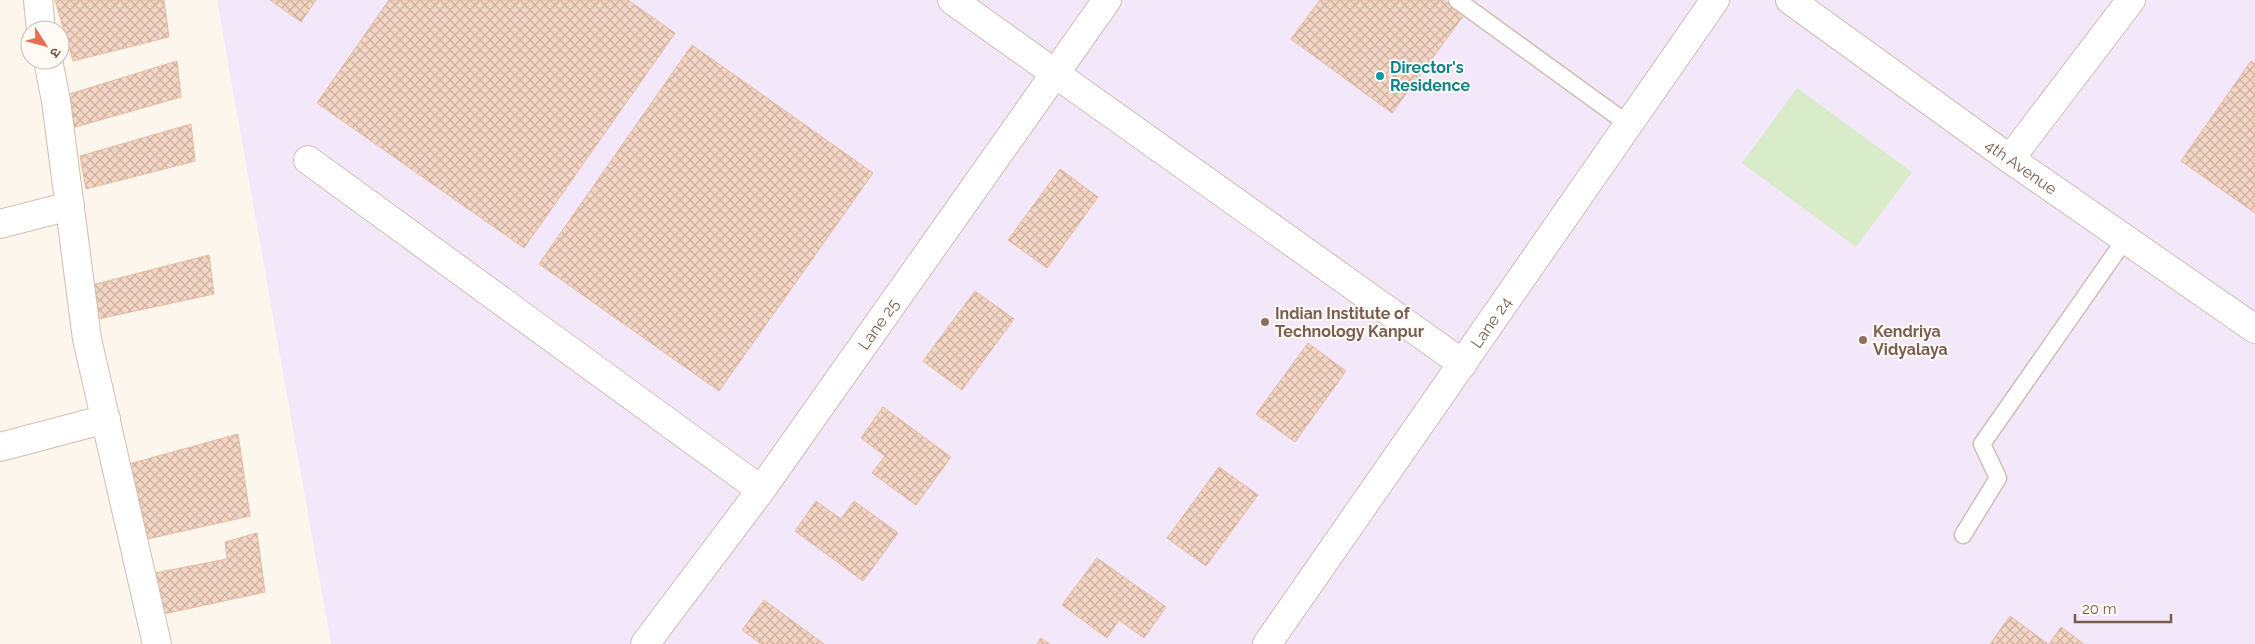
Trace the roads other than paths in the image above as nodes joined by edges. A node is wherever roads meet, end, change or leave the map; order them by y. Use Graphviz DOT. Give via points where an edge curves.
graph roads {
  1 [pos="38,0"];
  2 [pos="952,0"];
  3 [pos="1107,0"];
  4 [pos="1457,0"];
  5 [pos="1715,0"];
  6 [pos="1790,0"];
  7 [pos="2131,0"];
  8 [pos="41,20"];
  9 [pos="50,70"];
  10 [pos="1056,74"];
  11 [pos="1628,124"];
  12 [pos="2010,159"];
  13 [pos="308,160"];
  14 [pos="70,206"];
  15 [pos="0,224"];
  16 [pos="2126,238"];
  17 [pos="2255,329"];
  18 [pos="1463,364"];
  19 [pos="106,419"];
  20 [pos="0,447"];
  21 [pos="761,490"];
  22 [pos="1963,535"];
  23 [pos="156,644"];
  24 [pos="645,644"];
  25 [pos="1267,644"];
  1 -- 8 [label="street"];
  2 -- 10 [label="street"];
  3 -- 10 [label="street, Lane 25"];
  4 -- 11 [label="lane"];
  5 -- 11 [label="street, Lane 24"];
  6 -- 12 [label="street, 4th Avenue"];
  7 -- 12 [label="street"];
  9 -- 14 [label="street"];
  10 -- 18 [label="street"];
  10 -- 21 [label="street, Lane 25"];
  11 -- 18 [label="street, Lane 24"];
  12 -- 16 [label="street, 4th Avenue"];
  13 -- 21 [label="street"];
  14 -- 15 [label="street"];
  14 -- 19 [label="street" via="87,339"];
  16 -- 17 [label="street, 4th Avenue"];
  16 -- 22 [label="lane" via="1982,444 1998,478"];
  18 -- 25 [label="street, Lane 24"];
  19 -- 20 [label="street"];
  19 -- 23 [label="street"];
  21 -- 24 [label="street, Lane 25"];
}
